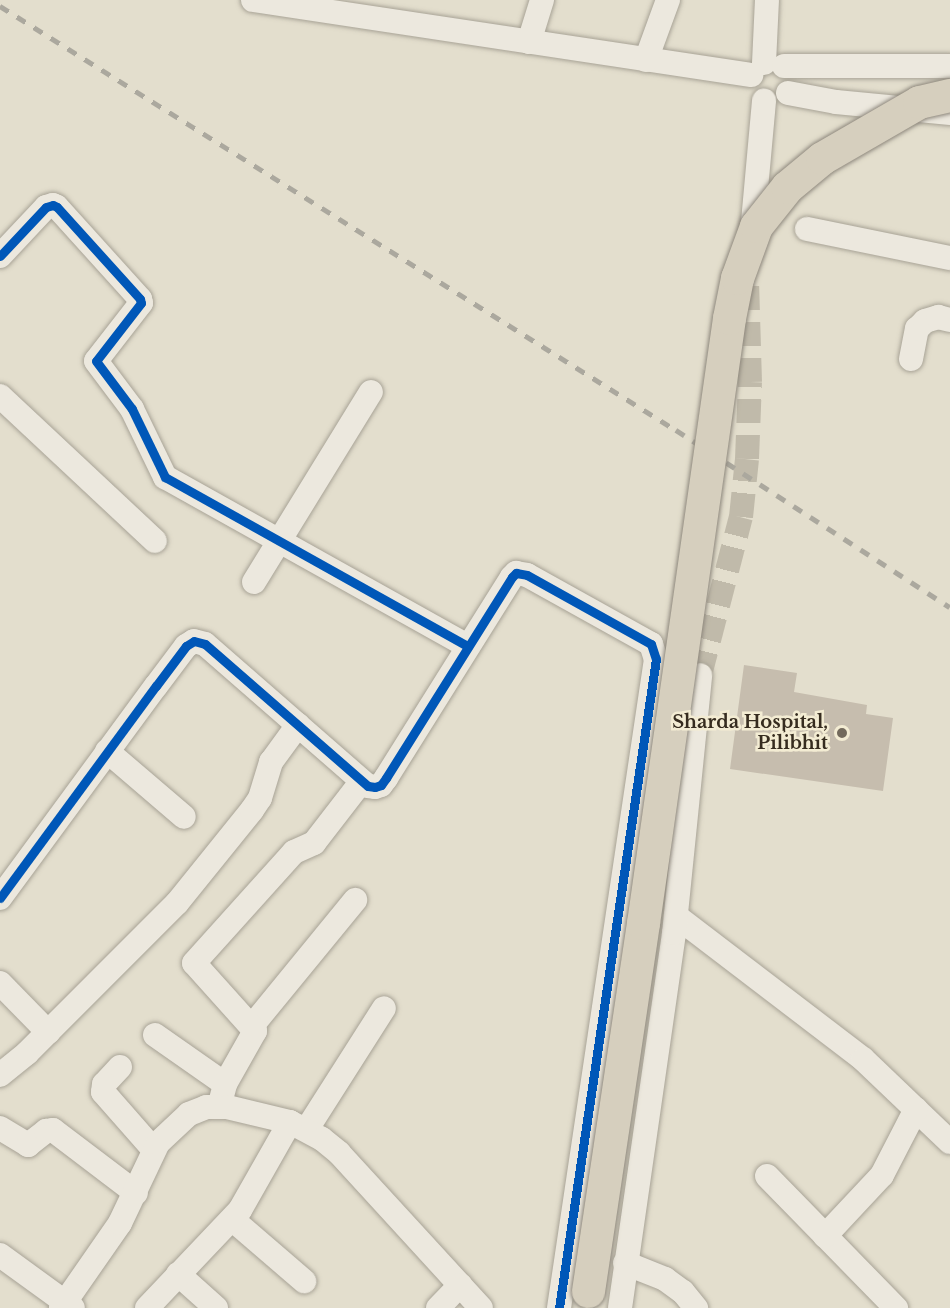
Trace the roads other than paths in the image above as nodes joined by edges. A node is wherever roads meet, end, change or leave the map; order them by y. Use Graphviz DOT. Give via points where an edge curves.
graph roads {
  1 [pos="253,0"];
  2 [pos="542,0"];
  3 [pos="668,0"];
  4 [pos="766,0"];
  5 [pos="529,42"];
  6 [pos="646,60"];
  7 [pos="950,66"];
  8 [pos="767,68"];
  9 [pos="788,93"];
  10 [pos="950,95"];
  11 [pos="764,101"];
  12 [pos="950,113"];
  13 [pos="807,229"];
  14 [pos="0,255"];
  15 [pos="950,258"];
  16 [pos="747,279"];
  17 [pos="950,320"];
  18 [pos="911,359"];
  19 [pos="371,392"];
  20 [pos="0,396"];
  21 [pos="280,540"];
  22 [pos="155,541"];
  23 [pos="254,582"];
  24 [pos="468,646"];
  25 [pos="700,675"];
  26 [pos="298,725"];
  27 [pos="107,751"];
  28 [pos="362,781"];
  29 [pos="184,817"];
  30 [pos="8,869"];
  31 [pos="0,898"];
  32 [pos="355,900"];
  33 [pos="676,916"];
  34 [pos="0,982"];
  35 [pos="384,1008"];
  36 [pos="252,1026"];
  37 [pos="48,1032"];
  38 [pos="154,1035"];
  39 [pos="120,1067"];
  40 [pos="0,1075"];
  41 [pos="222,1096"];
  42 [pos="916,1108"];
  43 [pos="298,1126"];
  44 [pos="0,1128"];
  45 [pos="945,1128"];
  46 [pos="154,1150"];
  47 [pos="767,1176"];
  48 [pos="136,1193"];
  49 [pos="233,1220"];
  50 [pos="825,1236"];
  51 [pos="0,1255"];
  52 [pos="625,1263"];
  53 [pos="178,1274"];
  54 [pos="304,1281"];
  55 [pos="460,1285"];
  56 [pos="588,1291"];
  57 [pos="66,1306"];
  58 [pos="147,1308"];
  59 [pos="216,1308"];
  60 [pos="438,1308"];
  61 [pos="481,1308"];
  62 [pos="559,1308"];
  63 [pos="620,1308"];
  64 [pos="696,1308"];
  65 [pos="896,1308"];
  1 -- 5 [label="street"];
  2 -- 5 [label="street"];
  3 -- 6 [label="street"];
  4 -- 8 [label="street"];
  5 -- 6 [label="street"];
  6 -- 8 [label="street"];
  7 -- 8 [label="street"];
  8 -- 9 [label="street" via="791,79"];
  8 -- 11 [label="street" via="754,93"];
  9 -- 11 [label="street" via="778,101"];
  9 -- 12 [label="street" via="836,102"];
  10 -- 56 [label="highway, bridge" via="919,102 822,158 796,180 756,226 737,278"];
  11 -- 16 [label="street"];
  13 -- 15 [label="street"];
  14 -- 21 [label="street" via="46,207 57,207 140,299 96,361 132,410 165,477"];
  17 -- 18 [label="street" via="938,317 917,329"];
  19 -- 21 [label="street"];
  20 -- 22 [label="street"];
  21 -- 23 [label="street"];
  21 -- 24 [label="street"];
  24 -- 28 [label="street" via="381,785 368,786"];
  24 -- 62 [label="street" via="512,576 521,573 651,644 655,650"];
  25 -- 33 [label="street"];
  26 -- 27 [label="street" via="205,644 194,641 186,646"];
  26 -- 28 [label="street"];
  26 -- 37 [label="street" via="271,762 260,798 252,810 177,903"];
  27 -- 29 [label="street"];
  27 -- 30 [label="street"];
  28 -- 36 [label="street" via="314,843 294,852 194,963"];
  30 -- 31 [label="street"];
  32 -- 36 [label="street"];
  33 -- 42 [label="street" via="863,1059"];
  33 -- 52 [label="street"];
  34 -- 37 [label="street"];
  35 -- 43 [label="street"];
  36 -- 41 [label="street" via="254,1037"];
  37 -- 40 [label="street"];
  38 -- 41 [label="street"];
  39 -- 46 [label="street" via="104,1084 103,1092"];
  41 -- 43 [label="street"];
  41 -- 46 [label="street" via="189,1114"];
  42 -- 45 [label="street"];
  42 -- 50 [label="street" via="882,1175"];
  43 -- 49 [label="street"];
  43 -- 55 [label="street" via="339,1153"];
  44 -- 48 [label="street" via="28,1145 53,1130"];
  46 -- 48 [label="street"];
  47 -- 50 [label="street"];
  48 -- 57 [label="street"];
  49 -- 53 [label="street"];
  49 -- 54 [label="street"];
  50 -- 65 [label="street"];
  51 -- 57 [label="street"];
  52 -- 63 [label="street"];
  52 -- 64 [label="street" via="665,1279"];
  53 -- 58 [label="street"];
  53 -- 59 [label="street"];
  55 -- 60 [label="street"];
  55 -- 61 [label="street"];
}
